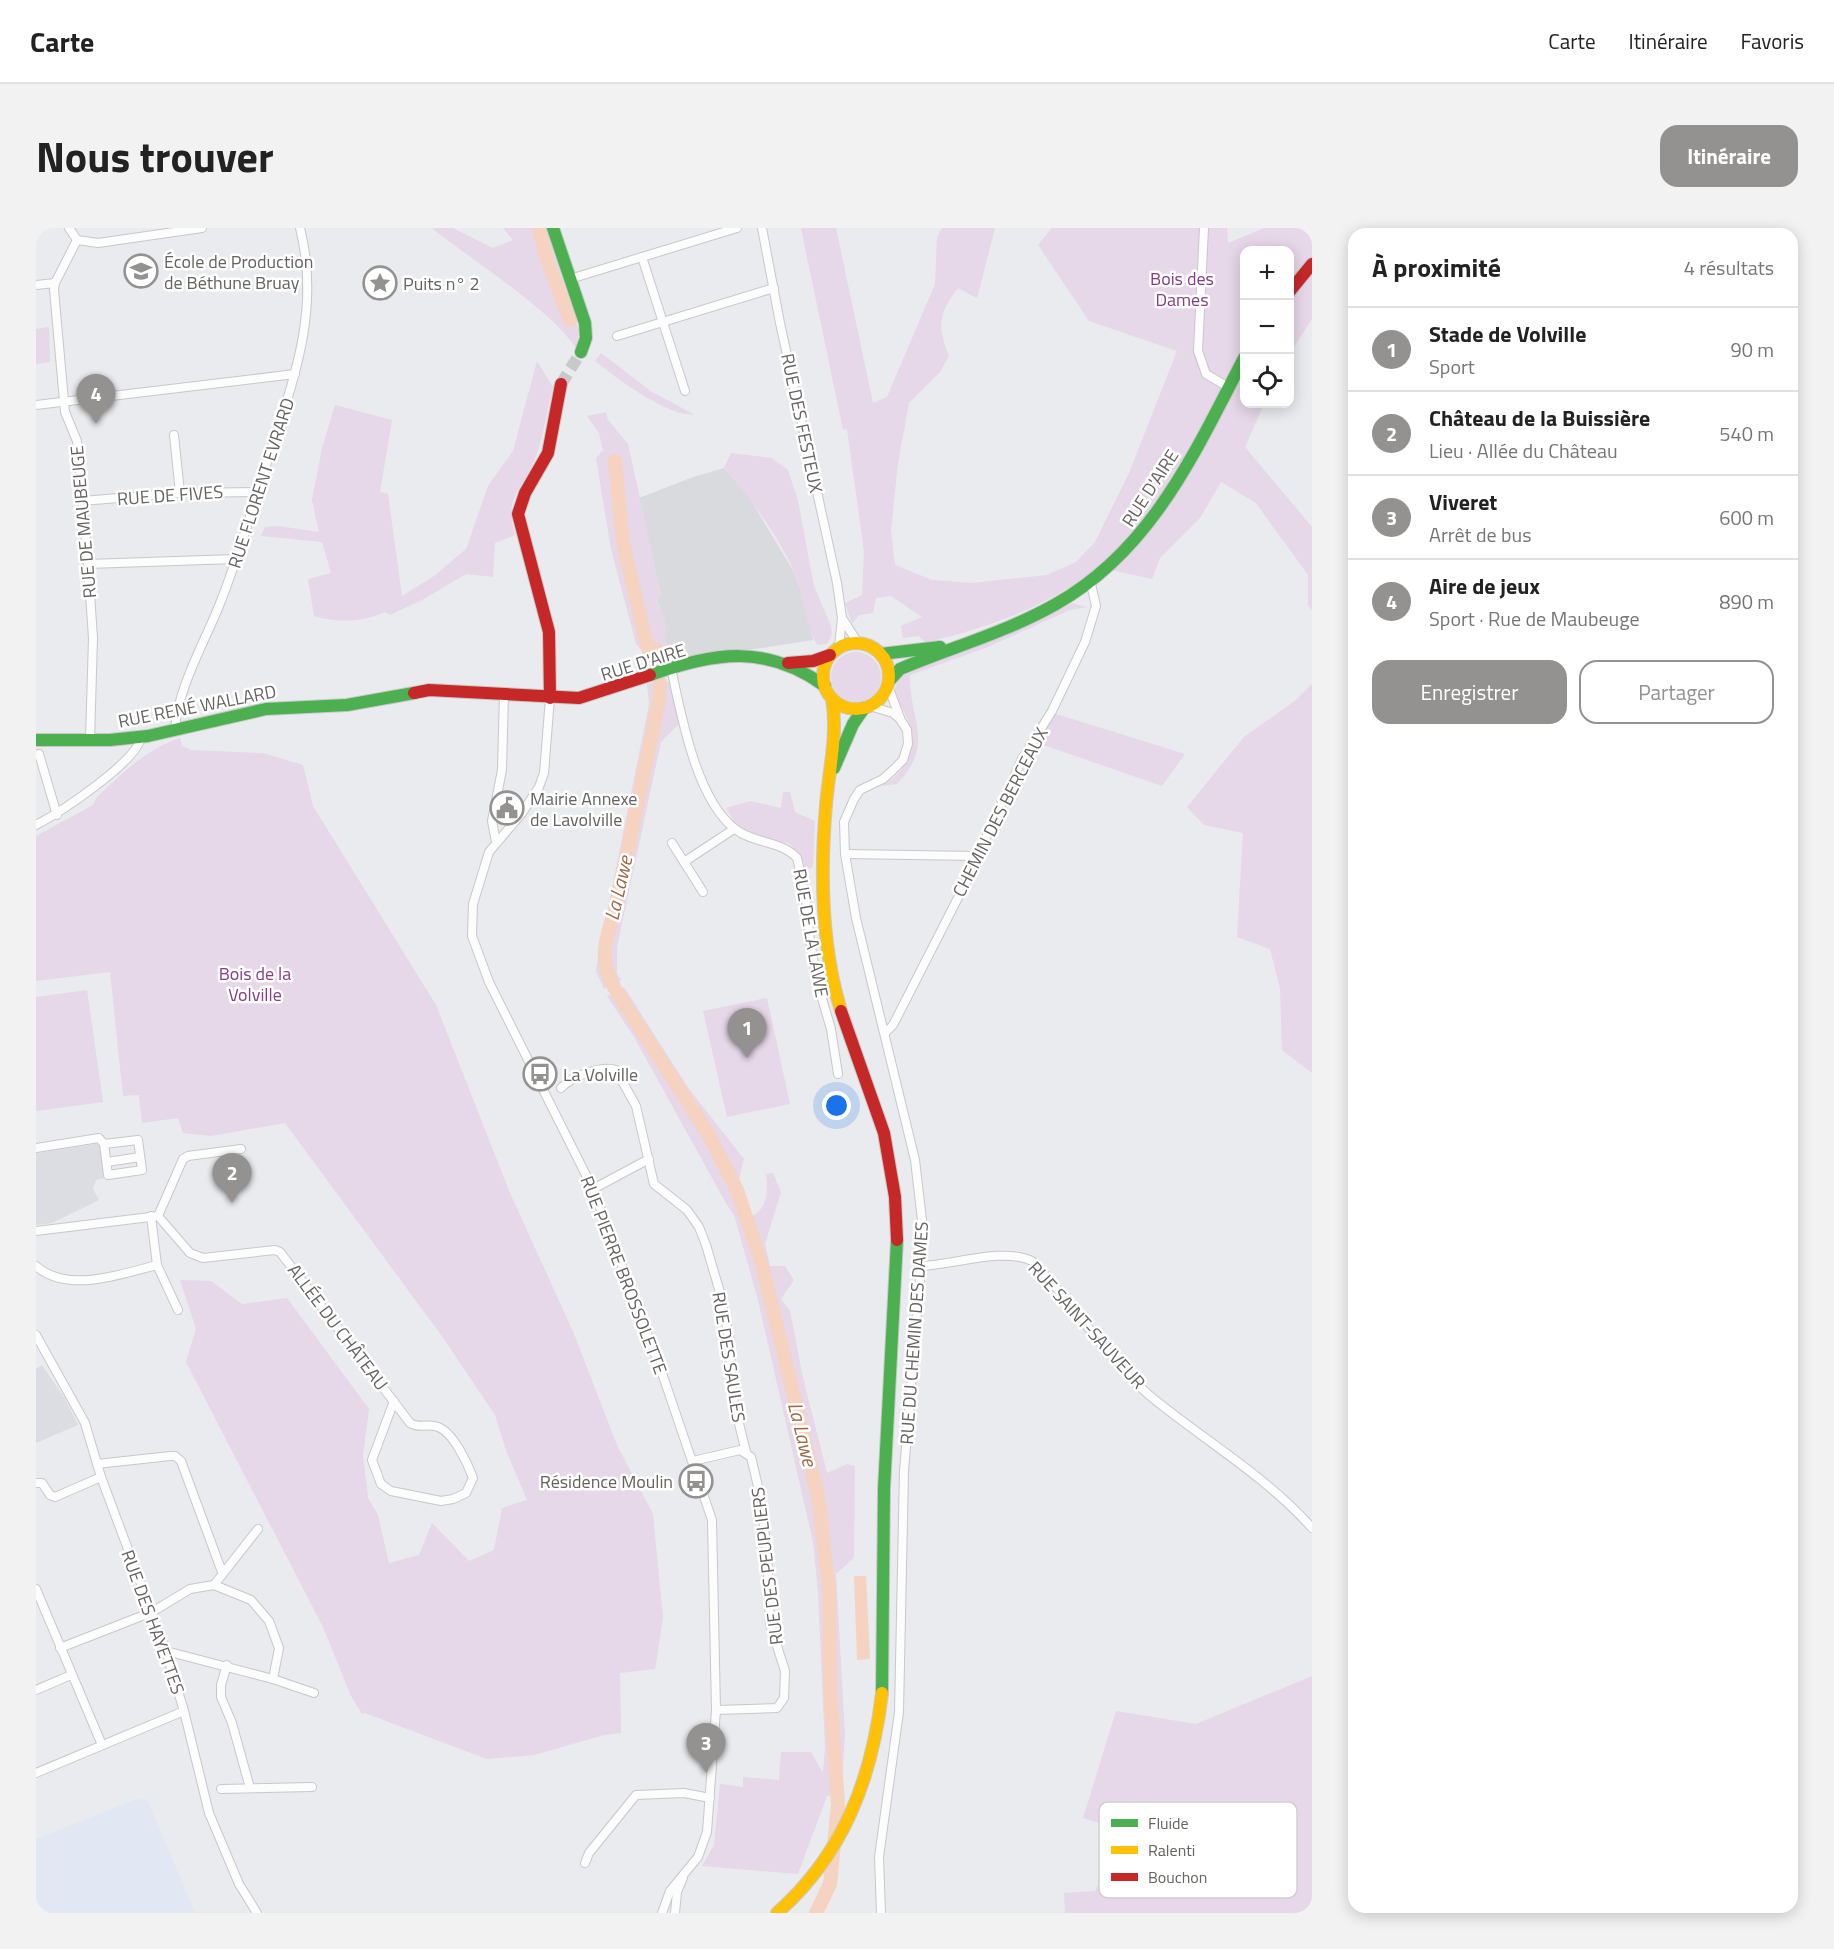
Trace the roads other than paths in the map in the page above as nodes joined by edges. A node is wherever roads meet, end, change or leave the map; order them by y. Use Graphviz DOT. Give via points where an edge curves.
graph roads {
  1 [pos="69,228"];
  2 [pos="202,228"];
  3 [pos="300,228"];
  4 [pos="553,228"];
  5 [pos="737,228"];
  6 [pos="762,228"];
  7 [pos="1204,228"];
  8 [pos="77,240"];
  9 [pos="642,257"];
  10 [pos="1312,264"];
  11 [pos="570,279"];
  12 [pos="55,283"];
  13 [pos="36,285"];
  14 [pos="1294,286"];
  15 [pos="774,288"];
  16 [pos="661,321"];
  17 [pos="617,336"];
  18 [pos="581,352"];
  19 [pos="1240,367"];
  20 [pos="295,374"];
  21 [pos="561,384"];
  22 [pos="1228,387"];
  23 [pos="684,391"];
  24 [pos="64,401"];
  25 [pos="36,405"];
  26 [pos="174,435"];
  27 [pos="258,492"];
  28 [pos="180,493"];
  29 [pos="82,501"];
  30 [pos="235,560"];
  31 [pos="88,564"];
  32 [pos="1091,584"];
  33 [pos="842,618"];
  34 [pos="858,643"];
  35 [pos="950,647"];
  36 [pos="835,651"];
  37 [pos="881,654"];
  38 [pos="788,663"];
  39 [pos="671,668"];
  40 [pos="888,683"];
  41 [pos="825,686"];
  42 [pos="504,693"];
  43 [pos="550,698"];
  44 [pos="579,698"];
  45 [pos="832,699"];
  46 [pos="867,707"];
  47 [pos="900,719"];
  48 [pos="175,730"];
  49 [pos="141,737"];
  50 [pos="36,740"];
  51 [pos="90,740"];
  52 [pos="39,754"];
  53 [pos="46,781"];
  54 [pos="828,783"];
  55 [pos="36,785"];
  56 [pos="57,814"];
  57 [pos="36,825"];
  58 [pos="734,829"];
  59 [pos="496,842"];
  60 [pos="672,843"];
  61 [pos="845,855"];
  62 [pos="976,856"];
  63 [pos="684,862"];
  64 [pos="703,892"];
  65 [pos="885,1033"];
  66 [pos="838,1074"];
  67 [pos="561,1088"];
  68 [pos="102,1141"];
  69 [pos="36,1148"];
  70 [pos="241,1149"];
  71 [pos="140,1157"];
  72 [pos="649,1159"];
  73 [pos="106,1162"];
  74 [pos="593,1189"];
  75 [pos="154,1216"];
  76 [pos="36,1231"];
  77 [pos="157,1265"];
  78 [pos="36,1266"];
  79 [pos="921,1266"];
  80 [pos="178,1310"];
  81 [pos="36,1335"];
  82 [pos="394,1401"];
  83 [pos="746,1452"];
  84 [pos="693,1461"];
  85 [pos="97,1464"];
  86 [pos="101,1477"];
  87 [pos="36,1483"];
  88 [pos="1312,1528"];
  89 [pos="258,1529"];
  90 [pos="222,1572"];
  91 [pos="214,1585"];
  92 [pos="36,1589"];
  93 [pos="152,1612"];
  94 [pos="60,1648"];
  95 [pos="166,1651"];
  96 [pos="227,1665"];
  97 [pos="71,1675"];
  98 [pos="273,1678"];
  99 [pos="36,1690"];
  100 [pos="314,1693"];
  101 [pos="716,1710"];
  102 [pos="184,1711"];
  103 [pos="102,1745"];
  104 [pos="36,1773"];
  105 [pos="312,1787"];
  106 [pos="250,1788"];
  107 [pos="221,1789"];
  108 [pos="710,1798"];
  109 [pos="585,1863"];
  110 [pos="684,1875"];
  111 [pos="257,1913"];
  112 [pos="662,1913"];
  113 [pos="675,1913"];
  114 [pos="777,1913"];
  115 [pos="881,1913"];
  1 -- 8 [label="street"];
  2 -- 8 [label="street" via="98,243"];
  3 -- 20 [label="street, RUE FLORENT EVRARD" via="309,268 308,305"];
  4 -- 11 [label="main road"];
  5 -- 9 [label="street"];
  6 -- 15 [label="street, RUE DES FESTEUX"];
  7 -- 22 [label="street" via="1198,351 1206,374"];
  8 -- 12 [label="street, RUE DE MAUBEUGE"];
  9 -- 11 [label="street"];
  9 -- 16 [label="street"];
  10 -- 14 [label="main road"];
  11 -- 18 [label="main road" via="588,332"];
  12 -- 13 [label="street"];
  12 -- 24 [label="street, RUE DE MAUBEUGE"];
  15 -- 16 [label="street"];
  15 -- 33 [label="street, RUE DES FESTEUX"];
  16 -- 17 [label="street"];
  16 -- 23 [label="street"];
  19 -- 22 [label="main road, RUE D'AIRE"];
  20 -- 24 [label="street"];
  20 -- 27 [label="street, RUE FLORENT EVRARD"];
  21 -- 43 [label="main road" via="546,460 520,498 518,514 549,632"];
  22 -- 32 [label="main road, RUE D'AIRE" via="1159,513 1131,549"];
  24 -- 25 [label="street"];
  24 -- 29 [label="street, RUE DE MAUBEUGE" via="68,424 77,441"];
  26 -- 28 [label="street"];
  27 -- 28 [label="street, RUE DE FIVES"];
  27 -- 30 [label="street, RUE FLORENT EVRARD"];
  28 -- 29 [label="street, RUE DE FIVES"];
  29 -- 31 [label="street, RUE DE MAUBEUGE"];
  30 -- 31 [label="street"];
  30 -- 48 [label="street, RUE FLORENT EVRARD" via="179,704"];
  31 -- 51 [label="street, RUE DE MAUBEUGE" via="93,638"];
  32 -- 35 [label="main road, RUE D'AIRE" via="1055,605"];
  32 -- 62 [label="street, CHEMIN DES BERCEAUX" via="1096,606 1085,642 1052,711 1022,759"];
  33 -- 34 [label="street, RUE DES FESTEUX"];
  33 -- 36 [label="street, RUE DES FESTEUX"];
  34 -- 36 [label="main road"];
  34 -- 37 [label="main road"];
  35 -- 37 [label="main road, RUE D'AIRE"];
  35 -- 40 [label="main road, RUE D'AIRE" via="900,669"];
  36 -- 38 [label="main road, RUE D'AIRE" via="813,661"];
  36 -- 41 [label="main road" via="824,670"];
  37 -- 40 [label="main road" via="888,666"];
  38 -- 39 [label="main road, RUE D'AIRE" via="758,656"];
  38 -- 41 [label="main road, RUE D'AIRE"];
  39 -- 44 [label="main road, RUE D'AIRE"];
  39 -- 58 [label="street, RUE DE LA LAWE" via="695,767"];
  40 -- 46 [label="main road" via="884,694"];
  40 -- 47 [label="street, RUE DU CHEMIN DES DAMES"];
  41 -- 45 [label="main road"];
  42 -- 43 [label="main road, RUE RENÉ WALLARD"];
  42 -- 48 [label="main road, RUE RENÉ WALLARD" via="429,690 347,705 266,709"];
  42 -- 59 [label="street" via="502,770 492,821"];
  43 -- 44 [label="main road, RUE RENÉ WALLARD"];
  43 -- 59 [label="street" via="546,759 539,787 519,818"];
  45 -- 46 [label="main road" via="843,706"];
  45 -- 54 [label="main road" via="835,716"];
  46 -- 47 [label="street" via="893,713"];
  46 -- 54 [label="main road" via="843,745"];
  47 -- 61 [label="street, RUE DU CHEMIN DES DAMES" via="907,730 903,760 883,779 860,790 854,799 844,822"];
  48 -- 49 [label="main road, RUE RENÉ WALLARD"];
  49 -- 51 [label="main road, RUE RENÉ WALLARD"];
  49 -- 56 [label="street" via="130,755"];
  50 -- 51 [label="main road, RUE RENÉ WALLARD"];
  52 -- 53 [label="street"];
  53 -- 55 [label="street"];
  53 -- 56 [label="street"];
  54 -- 114 [label="main road" via="821,852 828,950 842,1015 879,1115 889,1156 898,1234 884,1490 880,1689 873,1749 854,1809 820,1871"];
  56 -- 57 [label="street"];
  58 -- 63 [label="street"];
  58 -- 66 [label="street, RUE DE LA LAWE" via="754,840 777,845 797,858 816,978 831,1029"];
  59 -- 74 [label="street, RUE PIERRE BROSSOLETTE" via="483,867 473,904 472,936 485,974"];
  60 -- 63 [label="street"];
  61 -- 62 [label="street"];
  61 -- 65 [label="street, RUE DU CHEMIN DES DAMES" via="856,918"];
  62 -- 65 [label="street, CHEMIN DES BERCEAUX" via="893,1025"];
  63 -- 64 [label="street"];
  65 -- 79 [label="street, RUE DU CHEMIN DES DAMES" via="920,1182"];
  67 -- 72 [label="street" via="567,1081 608,1068 616,1070 636,1106"];
  68 -- 69 [label="street"];
  68 -- 71 [label="street" via="138,1140"];
  68 -- 73 [label="street"];
  70 -- 75 [label="street" via="183,1159"];
  71 -- 73 [label="street"];
  71 -- 73 [label="street" via="142,1170 108,1175"];
  72 -- 74 [label="street"];
  72 -- 83 [label="street, RUE DES SAULES" via="658,1189 687,1210 705,1245 730,1341 732,1395"];
  74 -- 84 [label="street, RUE PIERRE BROSSOLETTE"];
  75 -- 76 [label="street"];
  75 -- 77 [label="street"];
  75 -- 82 [label="street, ALLÉE DU CHÂTEAU" via="190,1253 203,1258 280,1252"];
  77 -- 78 [label="street" via="88,1281 47,1275"];
  77 -- 80 [label="street"];
  79 -- 88 [label="street, RUE SAINT-SAUVEUR" via="993,1257 1025,1257 1032,1261 1116,1362 1148,1394 1289,1504"];
  79 -- 115 [label="street, RUE DU CHEMIN DES DAMES" via="904,1471 899,1712 879,1857"];
  81 -- 85 [label="street, RUE DES HAYETTES" via="85,1423"];
  82 -- 82 [label="street, ALLÉE DU CHÂTEAU" via="416,1427 436,1426 443,1430 466,1459 473,1478 466,1492 453,1499 429,1500 391,1491 381,1484 372,1460"];
  83 -- 84 [label="street"];
  83 -- 101 [label="street, RUE DES PEUPLIERS" via="751,1457 761,1499 770,1624 784,1665 784,1698 772,1710"];
  84 -- 101 [label="street, RUE PIERRE BROSSOLETTE" via="713,1532"];
  85 -- 86 [label="street, RUE DES HAYETTES"];
  85 -- 90 [label="street" via="175,1456 187,1470"];
  86 -- 87 [label="street" via="55,1497 42,1483"];
  86 -- 93 [label="street, RUE DES HAYETTES"];
  89 -- 90 [label="street"];
  90 -- 91 [label="street"];
  91 -- 93 [label="street" via="190,1589"];
  91 -- 98 [label="street" via="251,1600 269,1621 279,1648"];
  92 -- 94 [label="street"];
  93 -- 94 [label="street"];
  93 -- 95 [label="street, RUE DES HAYETTES"];
  94 -- 97 [label="street"];
  95 -- 96 [label="street"];
  95 -- 102 [label="street, RUE DES HAYETTES"];
  96 -- 98 [label="street"];
  96 -- 106 [label="street" via="221,1697"];
  97 -- 99 [label="street"];
  97 -- 103 [label="street"];
  98 -- 100 [label="street"];
  101 -- 108 [label="street, RUE PIERRE BROSSOLETTE"];
  102 -- 103 [label="street"];
  102 -- 111 [label="street, RUE DES HAYETTES" via="208,1813 239,1884"];
  103 -- 104 [label="street"];
  105 -- 106 [label="street"];
  106 -- 107 [label="street"];
  108 -- 109 [label="street" via="684,1793 636,1795 589,1852"];
  108 -- 110 [label="street, RUE PIERRE BROSSOLETTE" via="704,1844"];
  110 -- 112 [label="street, RUE PIERRE BROSSOLETTE" via="670,1891"];
  110 -- 113 [label="street, RUE PIERRE BROSSOLETTE"];
}
